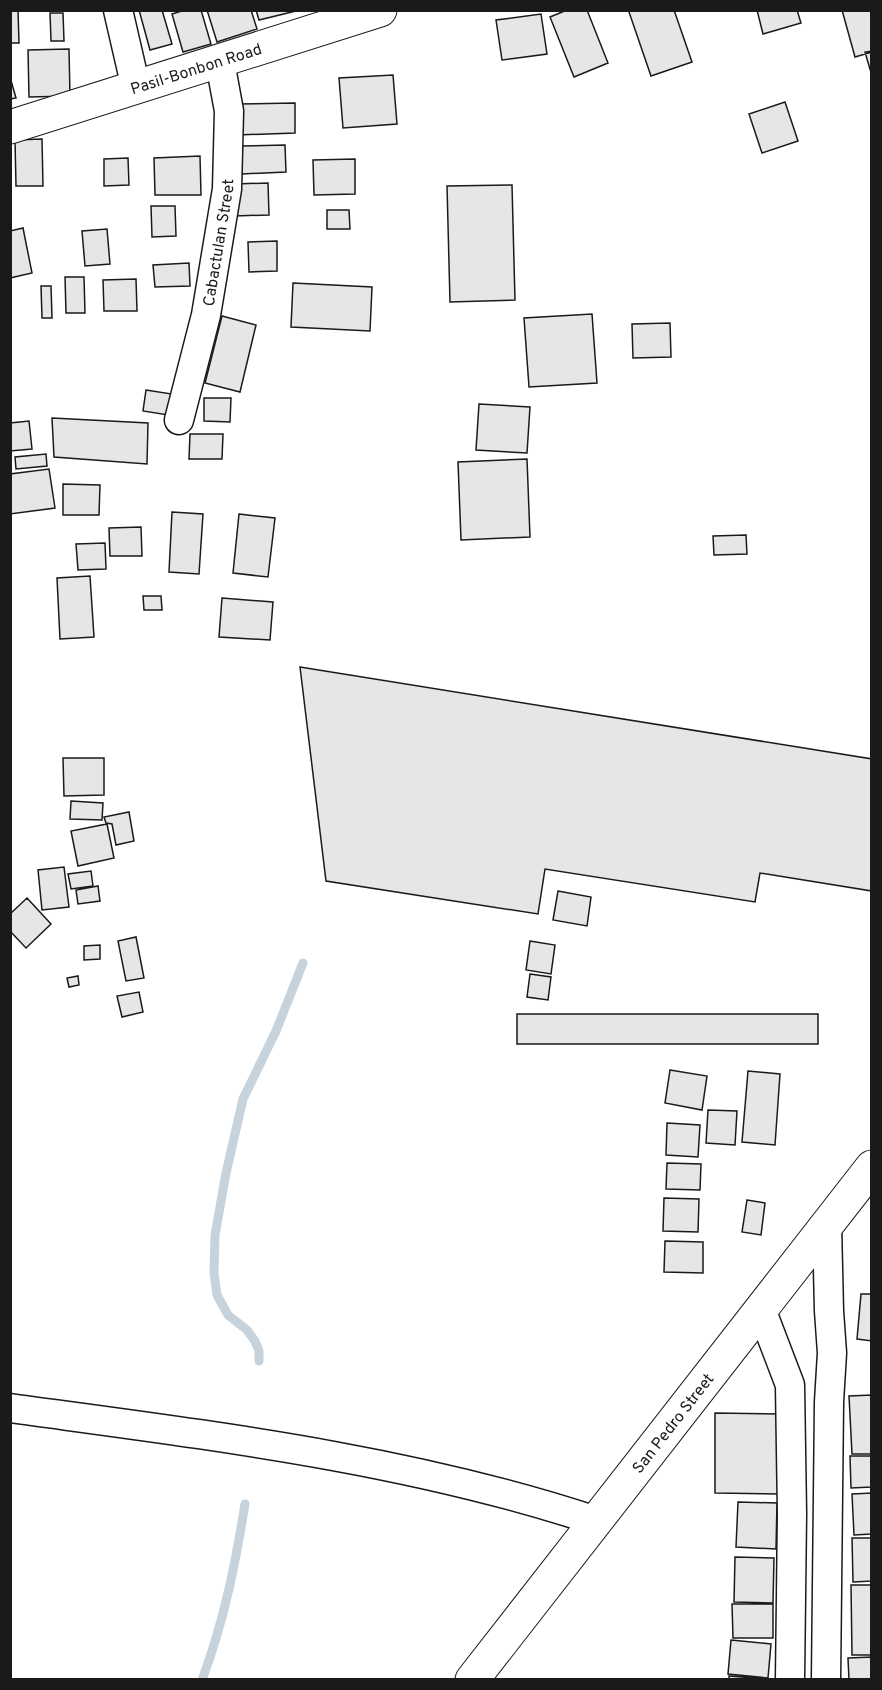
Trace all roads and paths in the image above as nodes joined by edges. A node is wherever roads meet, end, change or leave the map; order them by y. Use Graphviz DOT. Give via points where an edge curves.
graph roads {
  1 [pos="118,10"];
  2 [pos="380,10"];
  3 [pos="220,62"];
  4 [pos="136,88"];
  5 [pos="10,127"];
  6 [pos="179,420"];
  7 [pos="872,1167"];
  8 [pos="827,1225"];
  9 [pos="761,1309"];
  10 [pos="10,1408"];
  11 [pos="596,1521"];
  12 [pos="472,1680"];
  13 [pos="790,1680"];
  14 [pos="826,1680"];
  1 -- 4 [label="street"];
  2 -- 3 [label="main road, Pasil-Bonbon Road"];
  3 -- 4 [label="main road, Pasil-Bonbon Road"];
  3 -- 6 [label="street, Cabactulan Street" via="229,111 227,189 206,315"];
  4 -- 5 [label="main road, Pasil-Bonbon Road"];
  7 -- 8 [label="main road, San Pedro Street"];
  8 -- 9 [label="main road, San Pedro Street"];
  8 -- 14 [label="street" via="832,1353"];
  9 -- 11 [label="main road, San Pedro Street"];
  9 -- 13 [label="street" via="790,1384"];
  10 -- 11 [label="street" via="336,1456 532,1500"];
  11 -- 12 [label="main road, San Pedro Street"];
}
